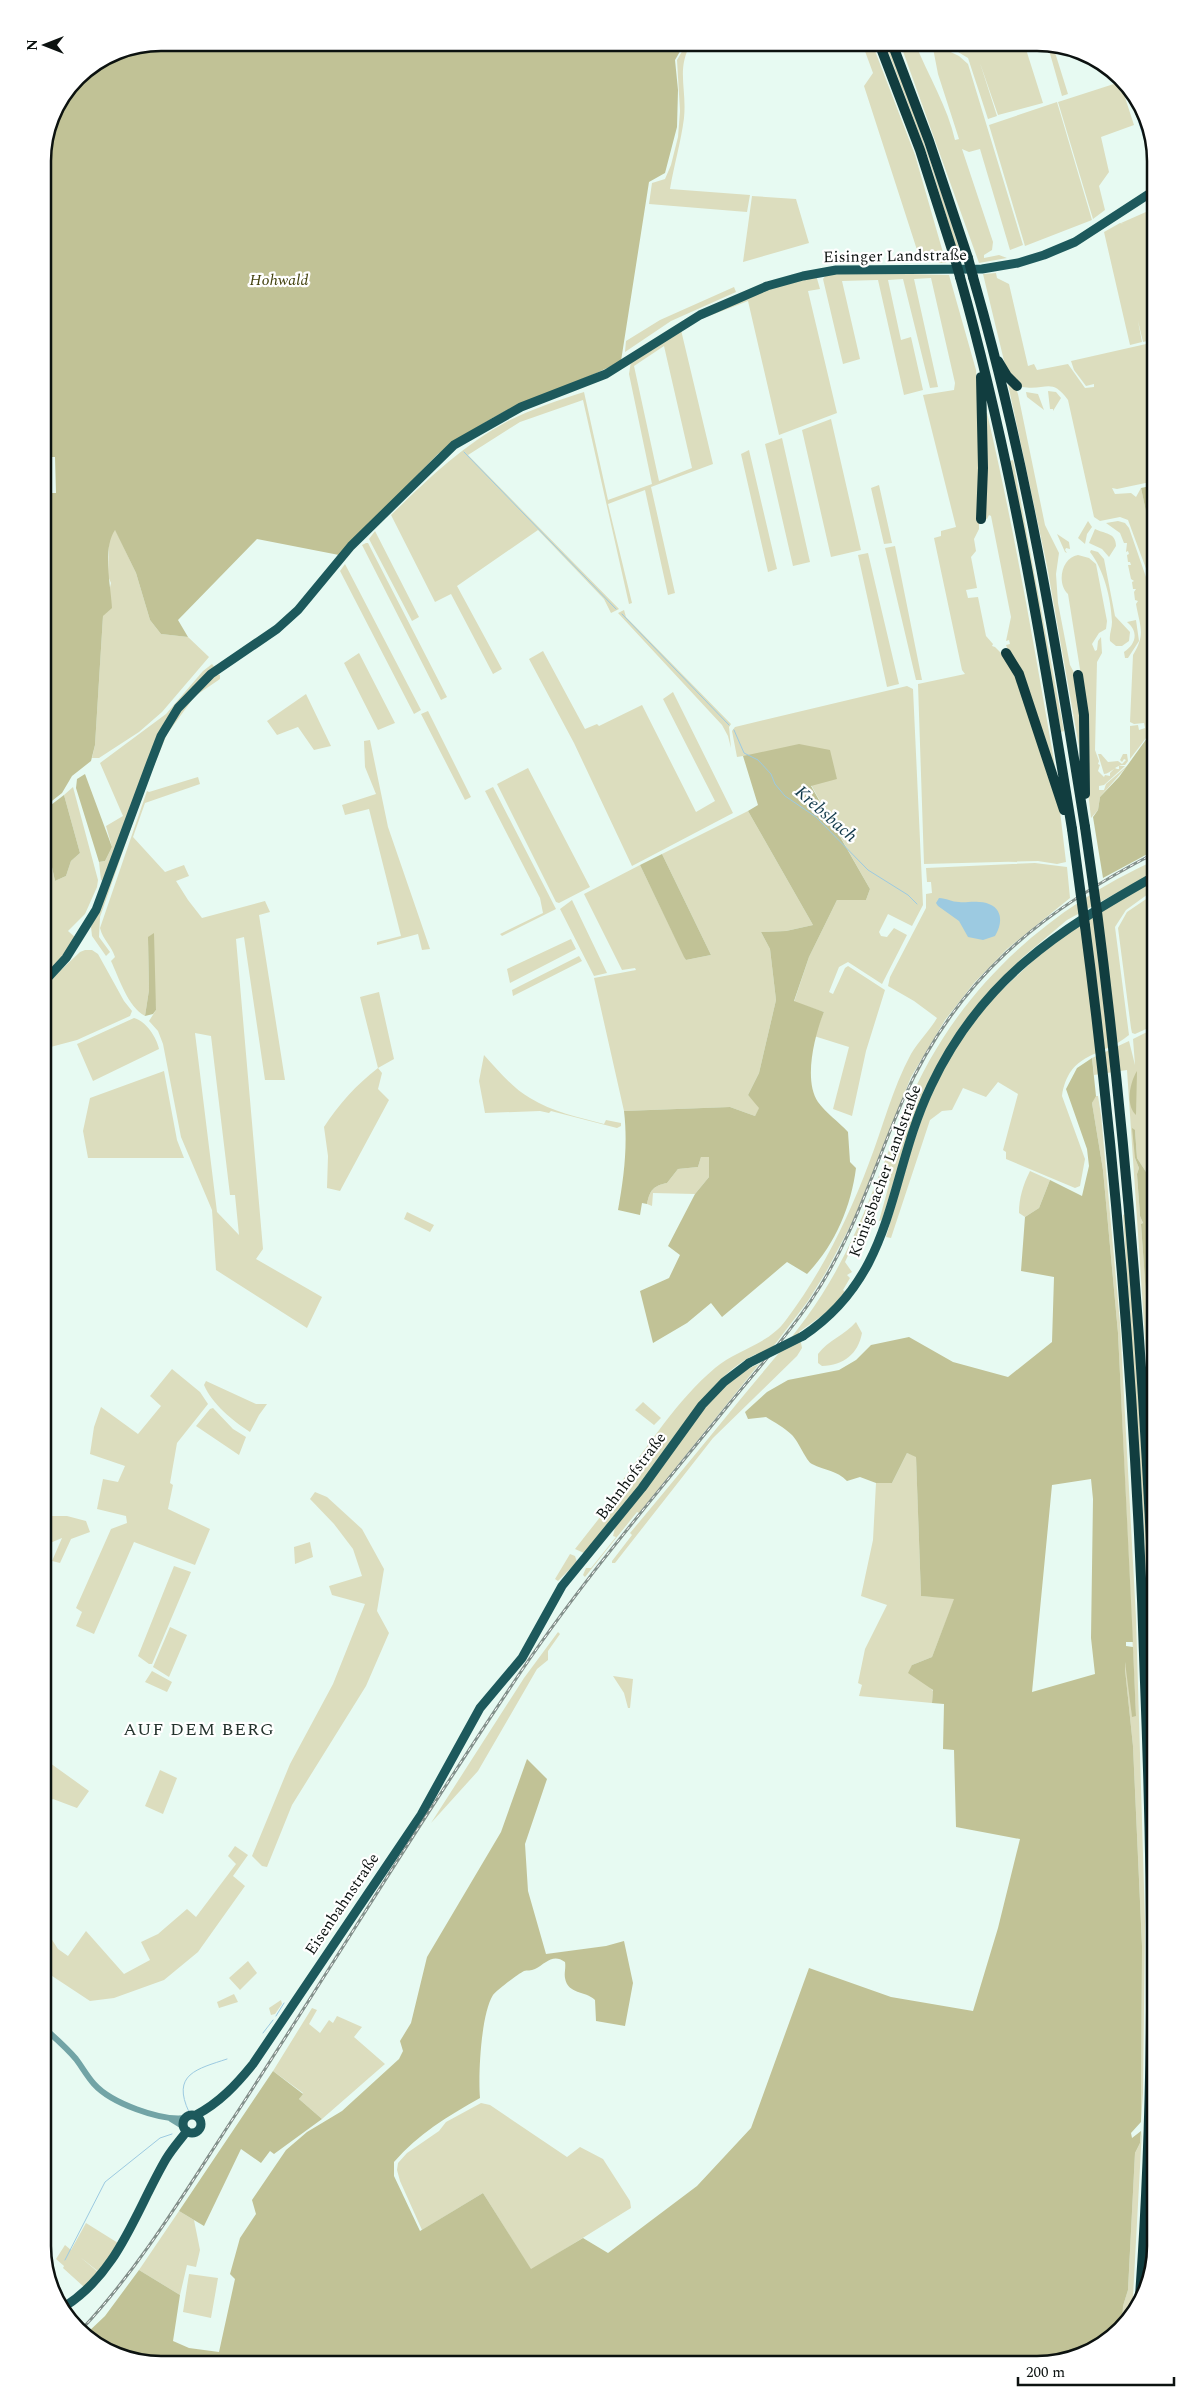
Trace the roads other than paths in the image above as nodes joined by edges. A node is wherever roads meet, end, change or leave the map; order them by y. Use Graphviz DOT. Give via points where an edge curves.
graph roads {
  1 [pos="882,51"];
  2 [pos="895,51"];
  3 [pos="1147,196"];
  4 [pos="979,348"];
  5 [pos="994,356"];
  6 [pos="1017,386"];
  7 [pos="981,519"];
  8 [pos="1006,653"];
  9 [pos="1078,675"];
  10 [pos="1085,827"];
  11 [pos="1072,829"];
  12 [pos="1147,881"];
  13 [pos="51,974"];
  14 [pos="844,1302"];
  15 [pos="1147,1468"];
  16 [pos="480,1708"];
  17 [pos="1147,1751"];
  18 [pos="51,2035"];
  19 [pos="198,2118"];
  20 [pos="186,2125"];
  21 [pos="1147,2174"];
  22 [pos="1141,2280"];
  23 [pos="68,2304"];
  1 -- 4 [label="highway, bridge" via="920,150"];
  2 -- 5 [label="highway, bridge" via="930,141 968,258"];
  3 -- 13 [label="main road, Eisinger Landstraße" via="1075,242 1018,263 982,269 836,270 767,286 700,315 600,377 500,417 454,446 351,546 298,610 277,629 219,668 178,708 161,736 96,910 66,958"];
  4 -- 7 [label="highway" via="983,450"];
  4 -- 11 [label="highway" via="1028,575"];
  5 -- 6 [label="highway" via="1006,376"];
  5 -- 10 [label="highway" via="1041,574"];
  8 -- 11 [label="highway" via="1019,674"];
  9 -- 10 [label="highway" via="1084,716"];
  10 -- 15 [label="highway, bridge" via="1118,1083"];
  11 -- 17 [label="highway, bridge" via="1105,1085 1126,1313"];
  12 -- 14 [label="main road, Königsbacher Landstraße" via="1090,913 1041,947 992,994 967,1025 927,1095 878,1244 864,1273"];
  14 -- 16 [label="main road, Bahnhofstraße, bridge" via="803,1336 748,1363 702,1405 637,1494 562,1586 522,1658"];
  16 -- 19 [label="main road, Eisenbahnstraße" via="421,1815 253,2064"];
  18 -- 20 [label="street" via="68,2050 94,2085 141,2111"];
  19 -- 20 [label="main road"];
  19 -- 20 [label="main road, Eisenbahnstraße" via="201,2127 197,2132"];
  20 -- 23 [label="main road, Eisenbahnstraße" via="117,2254 89,2288"];
  21 -- 22 [label="highway, bridge"];
}
